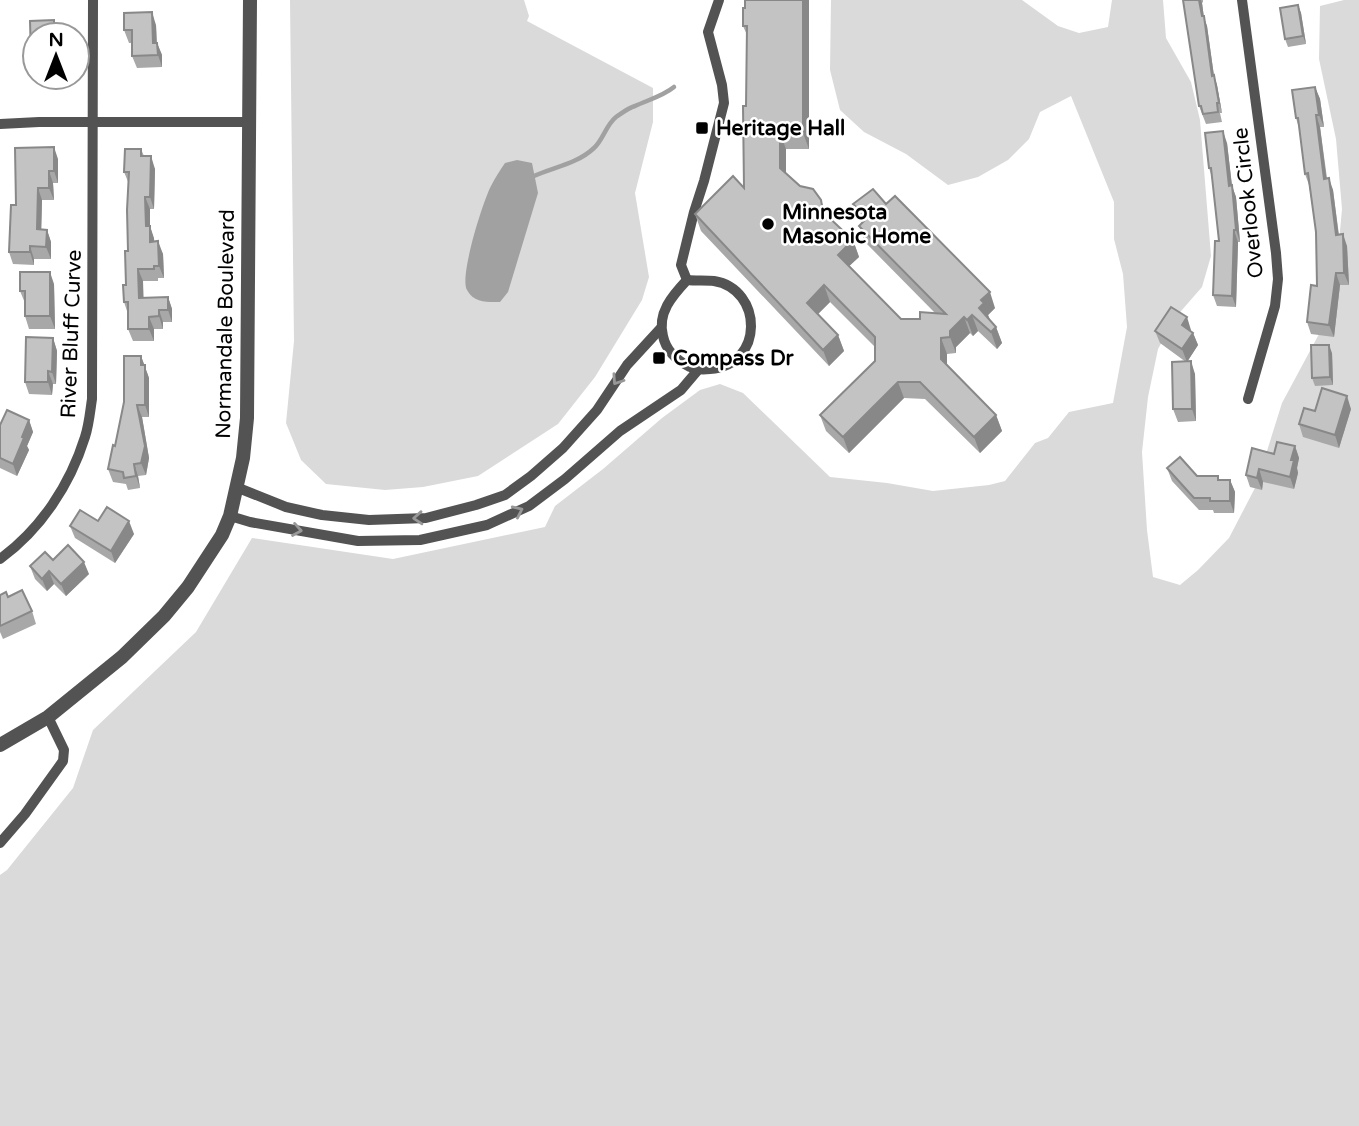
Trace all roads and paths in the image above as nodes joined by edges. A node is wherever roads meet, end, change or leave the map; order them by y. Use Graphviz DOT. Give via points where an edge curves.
graph roads {
  1 [pos="93,0"];
  2 [pos="250,0"];
  3 [pos="719,0"];
  4 [pos="1242,0"];
  5 [pos="93,122"];
  6 [pos="250,122"];
  7 [pos="0,124"];
  8 [pos="687,281"];
  9 [pos="661,328"];
  10 [pos="698,370"];
  11 [pos="1248,399"];
  12 [pos="236,487"];
  13 [pos="230,516"];
  14 [pos="0,559"];
  15 [pos="48,717"];
  16 [pos="0,745"];
  17 [pos="0,843"];
  1 -- 5 [label="street, River Bluff Curve"];
  2 -- 6 [label="street, Normandale Boulevard"];
  3 -- 8 [label="street" via="708,32 724,103 681,265"];
  4 -- 11 [label="street, Overlook Circle" via="1278,279 1275,306"];
  5 -- 6 [label="street"];
  5 -- 7 [label="street"];
  5 -- 14 [label="street, River Bluff Curve" via="94,364 86,434 58,497 37,526"];
  6 -- 12 [label="street, Normandale Boulevard" via="247,418"];
  8 -- 9 [label="street" via="665,306"];
  8 -- 10 [label="street" via="716,281 736,291 747,305 752,327 739,357 722,368"];
  9 -- 10 [label="street" via="665,345 678,362"];
  9 -- 12 [label="street, one-way" via="563,448 505,495 426,519 369,520 286,507"];
  13 -- 10 [label="street, one-way" via="358,541 420,540 487,525 529,506 620,432 681,390"];
  12 -- 13 [label="street, Normandale Boulevard"];
  13 -- 15 [label="street, Normandale Boulevard" via="206,561 164,616"];
  15 -- 16 [label="street, Normandale Boulevard"];
  15 -- 17 [label="street" via="61,740 63,761"];
}
